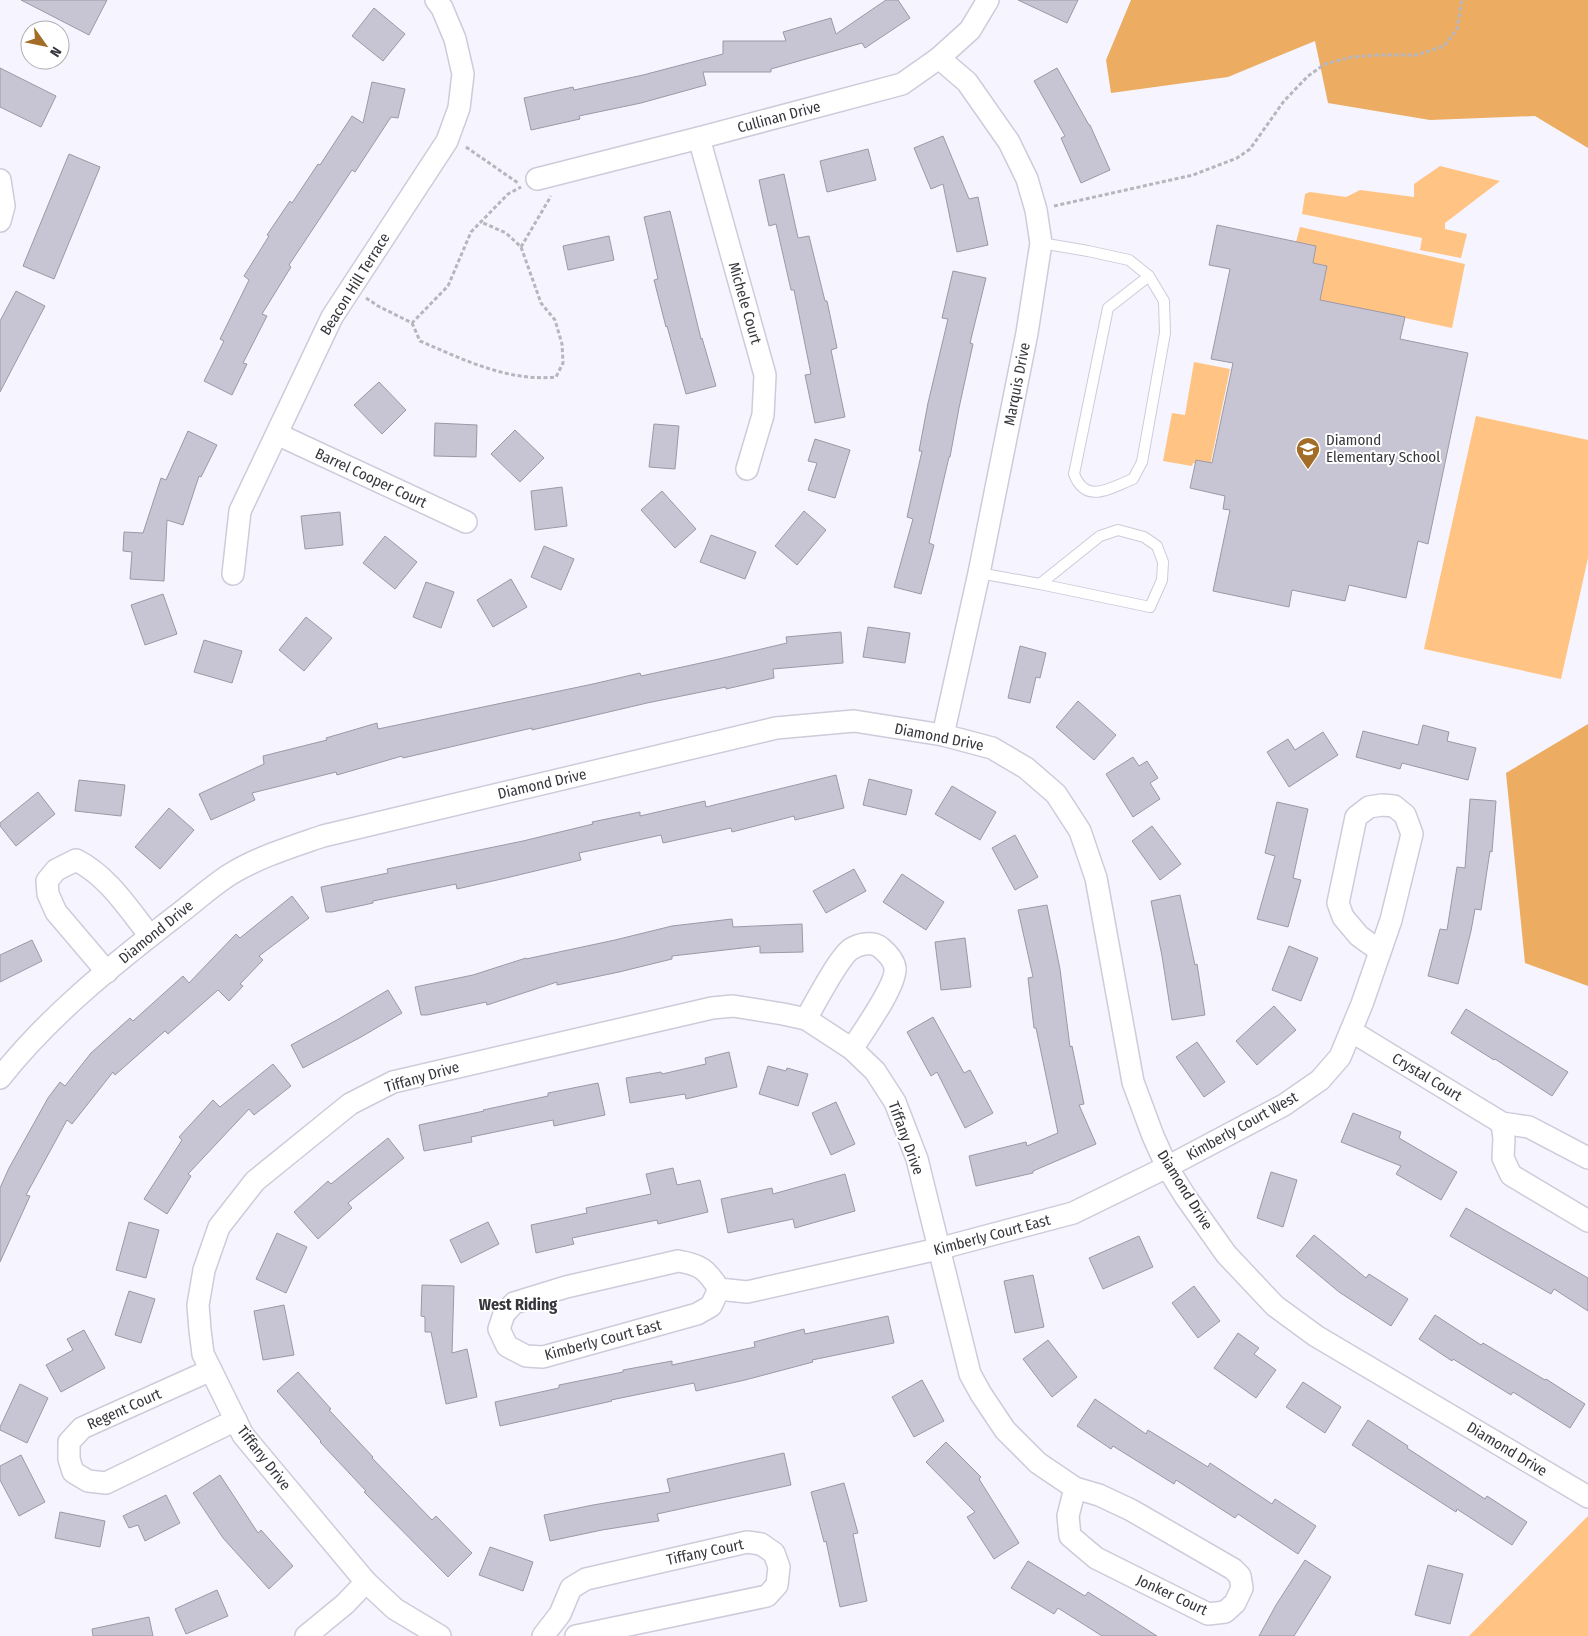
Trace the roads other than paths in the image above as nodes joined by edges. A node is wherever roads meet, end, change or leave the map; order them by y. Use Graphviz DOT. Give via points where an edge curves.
graph roads {
  1 [pos="436,0"];
  2 [pos="988,0"];
  3 [pos="939,58"];
  4 [pos="699,138"];
  5 [pos="537,179"];
  6 [pos="0,180"];
  7 [pos="0,221"];
  8 [pos="1041,243"];
  9 [pos="1149,276"];
  10 [pos="276,434"];
  11 [pos="747,469"];
  12 [pos="466,522"];
  13 [pos="979,573"];
  14 [pos="234,574"];
  15 [pos="1040,584"];
  16 [pos="943,735"];
  17 [pos="150,936"];
  18 [pos="1380,951"];
  19 [pos="107,972"];
  20 [pos="806,1019"];
  21 [pos="1352,1032"];
  22 [pos="852,1049"];
  23 [pos="0,1078"];
  24 [pos="1502,1123"];
  25 [pos="1588,1158"];
  26 [pos="1168,1167"];
  27 [pos="1588,1221"];
  28 [pos="938,1249"];
  29 [pos="720,1289"];
  30 [pos="211,1370"];
  31 [pos="236,1420"];
  32 [pos="1075,1488"];
  33 [pos="1588,1497"];
  34 [pos="366,1582"];
  35 [pos="306,1636"];
  36 [pos="440,1636"];
  37 [pos="543,1636"];
  38 [pos="576,1636"];
  1 -- 10 [label="street, Beacon Hill Terrace" via="455,39 463,74 459,108 447,141 332,317"];
  2 -- 3 [label="street, Cullinan Drive" via="970,30"];
  3 -- 4 [label="street, Cullinan Drive" via="902,84"];
  3 -- 8 [label="street, Marquis Drive" via="967,82 1009,142 1027,179"];
  4 -- 5 [label="street, Cullinan Drive"];
  4 -- 11 [label="street, Michele Court" via="765,375 763,415"];
  6 -- 7 [label="street" via="4,206"];
  8 -- 9 [label="lane" via="1129,260"];
  8 -- 13 [label="street, Marquis Drive" via="1027,333"];
  9 -- 9 [label="lane" via="1108,308 1074,474 1078,483 1088,491 1097,493 1133,480 1142,462 1166,333 1164,301"];
  10 -- 12 [label="street, Barrel Cooper Court"];
  10 -- 14 [label="street, Beacon Hill Terrace" via="240,510"];
  13 -- 15 [label="lane"];
  13 -- 16 [label="street, Marquis Drive"];
  15 -- 15 [label="lane" via="1150,607 1162,580 1163,562 1158,546 1144,537 1118,530 1100,536"];
  16 -- 17 [label="street, Diamond Drive" via="854,721 776,728 323,836 269,855 229,875"];
  16 -- 26 [label="street, Diamond Drive" via="992,748 1026,768 1056,794 1080,831 1096,878 1133,1082 1152,1136"];
  17 -- 19 [label="street, Diamond Drive"];
  17 -- 19 [label="street" via="106,880 88,866 76,860 56,870 47,881 48,894 56,912"];
  18 -- 18 [label="street, Kimberly Court West" via="1412,834 1405,815 1394,806 1382,804 1369,807 1356,817 1338,903 1343,916 1359,936"];
  18 -- 21 [label="street, Kimberly Court West"];
  19 -- 23 [label="street, Diamond Drive" via="40,1031"];
  20 -- 22 [label="street, Tiffany Drive"];
  20 -- 22 [label="street" via="850,949 861,944 877,945 895,968 892,985"];
  20 -- 30 [label="street, Tiffany Drive" via="733,1006 712,1008 393,1082 350,1104 255,1181 219,1227 204,1270 198,1305 203,1354"];
  21 -- 24 [label="street, Crystal Court"];
  21 -- 26 [label="street, Kimberly Court West" via="1340,1057 1320,1080 1284,1106"];
  22 -- 28 [label="street, Tiffany Drive" via="875,1070 895,1102 917,1159"];
  24 -- 25 [label="street, Crystal Court" via="1529,1127"];
  24 -- 27 [label="street" via="1503,1158 1511,1175"];
  26 -- 28 [label="street, Kimberly Court East" via="1073,1213"];
  26 -- 33 [label="street, Diamond Drive" via="1226,1254 1275,1306 1316,1336"];
  28 -- 29 [label="street, Kimberly Court East" via="747,1292"];
  28 -- 32 [label="street, Jonker Court" via="970,1374 981,1394 1005,1430 1038,1462"];
  29 -- 29 [label="street, Kimberly Court East" via="708,1273 694,1264 678,1261 566,1287 514,1303 504,1314 499,1329 507,1346 526,1356 543,1357 697,1314 711,1306"];
  30 -- 31 [label="street, Tiffany Drive"];
  30 -- 31 [label="street, Regent Court" via="82,1428 69,1442 73,1472 88,1481 106,1483"];
  31 -- 34 [label="street, Tiffany Drive" via="243,1435"];
  32 -- 32 [label="street, Jonker Court" via="1131,1510 1233,1569 1240,1576 1242,1588 1235,1603 1225,1612 1208,1614 1096,1558 1070,1536 1068,1516"];
  34 -- 35 [label="street"];
  34 -- 36 [label="street" via="395,1609"];
  37 -- 38 [label="street, Tiffany Court" via="560,1614 571,1588 586,1579 747,1542 762,1544 774,1553 779,1567 777,1585 766,1596"];
}
